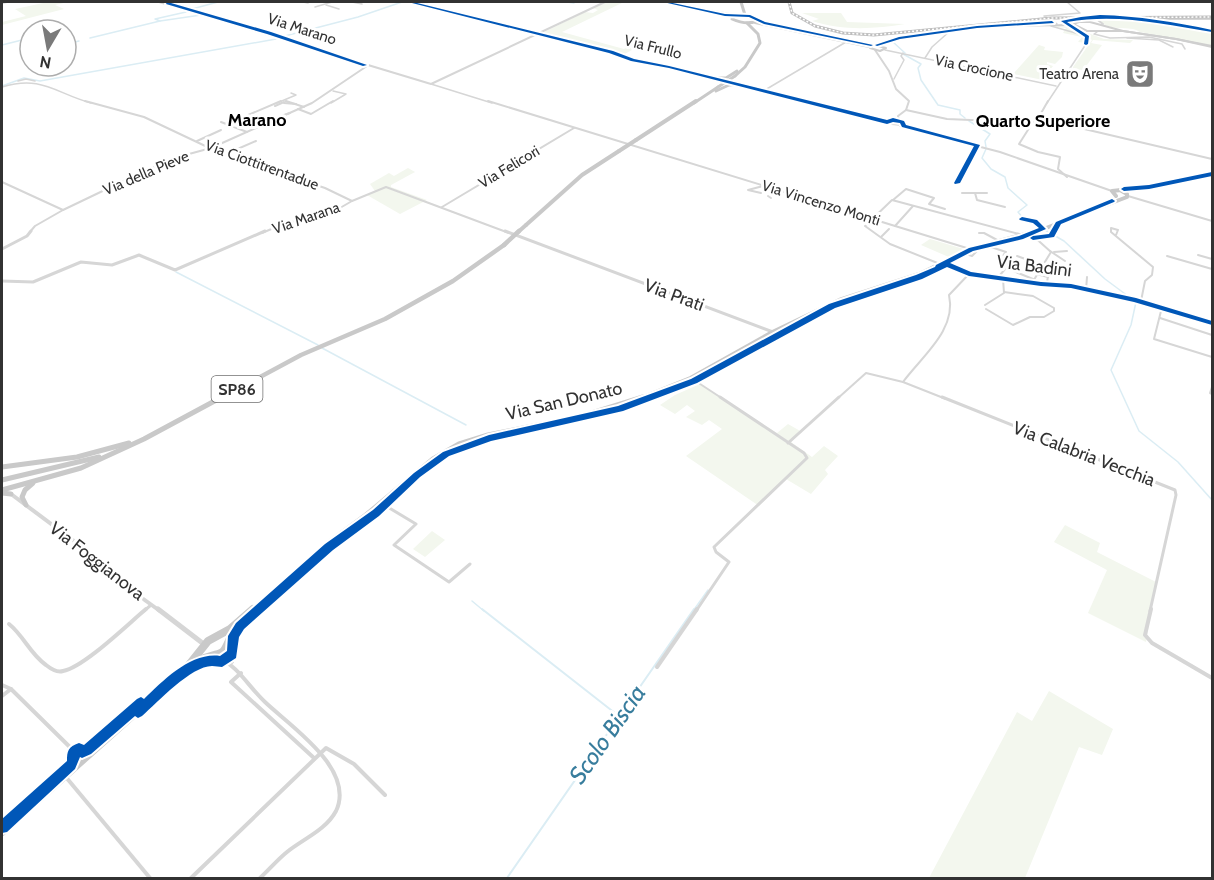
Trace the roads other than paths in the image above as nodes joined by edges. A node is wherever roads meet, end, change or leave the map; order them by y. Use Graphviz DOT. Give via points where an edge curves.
graph roads {
  1 [pos="7,2"];
  2 [pos="159,2"];
  3 [pos="303,2"];
  4 [pos="332,2"];
  5 [pos="352,2"];
  6 [pos="410,2"];
  7 [pos="605,2"];
  8 [pos="665,2"];
  9 [pos="741,2"];
  10 [pos="1067,2"];
  11 [pos="2,3"];
  12 [pos="308,3"];
  13 [pos="363,3"];
  14 [pos="324,4"];
  15 [pos="315,7"];
  16 [pos="339,9"];
  17 [pos="725,15"];
  18 [pos="747,15"];
  19 [pos="735,16"];
  20 [pos="1094,19"];
  21 [pos="1212,19"];
  22 [pos="1085,20"];
  23 [pos="1149,20"];
  24 [pos="1052,22"];
  25 [pos="755,23"];
  26 [pos="1030,24"];
  27 [pos="1038,24"];
  28 [pos="1073,24"];
  29 [pos="1102,24"];
  30 [pos="1006,25"];
  31 [pos="1059,25"];
  32 [pos="1075,27"];
  33 [pos="1111,29"];
  34 [pos="1086,30"];
  35 [pos="950,31"];
  36 [pos="1099,31"];
  37 [pos="1212,31"];
  38 [pos="538,33"];
  39 [pos="1086,36"];
  40 [pos="1113,39"];
  41 [pos="847,41"];
  42 [pos="870,46"];
  43 [pos="885,47"];
  44 [pos="1173,47"];
  45 [pos="1212,47"];
  46 [pos="1179,48"];
  47 [pos="1185,49"];
  48 [pos="879,53"];
  49 [pos="903,53"];
  50 [pos="925,58"];
  51 [pos="748,62"];
  52 [pos="368,65"];
  53 [pos="736,78"];
  54 [pos="726,79"];
  55 [pos="894,79"];
  56 [pos="718,80"];
  57 [pos="730,83"];
  58 [pos="431,84"];
  59 [pos="741,84"];
  60 [pos="1056,86"];
  61 [pos="2,87"];
  62 [pos="765,90"];
  63 [pos="333,91"];
  64 [pos="291,93"];
  65 [pos="701,98"];
  66 [pos="285,101"];
  67 [pos="275,106"];
  68 [pos="304,107"];
  69 [pos="298,109"];
  70 [pos="906,110"];
  71 [pos="256,118"];
  72 [pos="221,122"];
  73 [pos="267,122"];
  74 [pos="1034,122"];
  75 [pos="896,123"];
  76 [pos="227,124"];
  77 [pos="575,127"];
  78 [pos="221,130"];
  79 [pos="247,132"];
  80 [pos="197,141"];
  81 [pos="256,141"];
  82 [pos="211,148"];
  83 [pos="225,155"];
  84 [pos="670,157"];
  85 [pos="1212,159"];
  86 [pos="1212,174"];
  87 [pos="1068,177"];
  88 [pos="2,182"];
  89 [pos="771,188"];
  90 [pos="1132,188"];
  91 [pos="777,190"];
  92 [pos="1120,190"];
  93 [pos="975,193"];
  94 [pos="987,193"];
  95 [pos="761,194"];
  96 [pos="962,194"];
  97 [pos="1113,194"];
  98 [pos="1126,195"];
  99 [pos="771,198"];
  100 [pos="893,200"];
  101 [pos="352,201"];
  102 [pos="1112,201"];
  103 [pos="913,206"];
  104 [pos="442,207"];
  105 [pos="1005,207"];
  106 [pos="945,209"];
  107 [pos="63,210"];
  108 [pos="873,219"];
  109 [pos="1022,219"];
  110 [pos="1212,221"];
  111 [pos="1058,223"];
  112 [pos="895,226"];
  113 [pos="1042,228"];
  114 [pos="889,229"];
  115 [pos="979,233"];
  116 [pos="1116,235"];
  117 [pos="1026,236"];
  118 [pos="881,237"];
  119 [pos="1001,242"];
  120 [pos="986,245"];
  121 [pos="2,249"];
  122 [pos="974,250"];
  123 [pos="1067,250"];
  124 [pos="1052,252"];
  125 [pos="1198,255"];
  126 [pos="1017,256"];
  127 [pos="1167,256"];
  128 [pos="575,258"];
  129 [pos="1001,258"];
  130 [pos="1212,260"];
  131 [pos="1065,261"];
  132 [pos="943,264"];
  133 [pos="1042,265"];
  134 [pos="1049,267"];
  135 [pos="1212,269"];
  136 [pos="969,274"];
  137 [pos="1036,274"];
  138 [pos="1000,276"];
  139 [pos="1048,277"];
  140 [pos="1087,277"];
  141 [pos="1003,279"];
  142 [pos="1033,279"];
  143 [pos="2,281"];
  144 [pos="1032,283"];
  145 [pos="1047,283"];
  146 [pos="1086,290"];
  147 [pos="1004,292"];
  148 [pos="1141,301"];
  149 [pos="985,305"];
  150 [pos="1162,307"];
  151 [pos="986,309"];
  152 [pos="1159,318"];
  153 [pos="1212,323"];
  154 [pos="773,332"];
  155 [pos="1212,335"];
  156 [pos="1212,357"];
  157 [pos="690,378"];
  158 [pos="903,382"];
  159 [pos="1212,387"];
  160 [pos="1211,394"];
  161 [pos="156,433"];
  162 [pos="137,443"];
  163 [pos="788,443"];
  164 [pos="2,467"];
  165 [pos="2,480"];
  166 [pos="38,480"];
  167 [pos="2,489"];
  168 [pos="11,494"];
  169 [pos="381,503"];
  170 [pos="26,505"];
  171 [pos="470,564"];
  172 [pos="152,604"];
  173 [pos="9,624"];
  174 [pos="238,624"];
  175 [pos="194,635"];
  176 [pos="217,637"];
  177 [pos="228,646"];
  178 [pos="205,651"];
  179 [pos="218,656"];
  180 [pos="232,664"];
  181 [pos="657,667"];
  182 [pos="241,672"];
  183 [pos="1212,678"];
  184 [pos="2,685"];
  185 [pos="11,689"];
  186 [pos="2,696"];
  187 [pos="320,752"];
  188 [pos="314,758"];
  189 [pos="82,759"];
  190 [pos="65,776"];
  191 [pos="386,795"];
  192 [pos="2,832"];
  193 [pos="150,879"];
  194 [pos="191,879"];
  195 [pos="260,879"];
  1 -- 11 [label="street"];
  2 -- 52 [label="street, Via Marano"];
  3 -- 12 [label="street"];
  4 -- 14 [label="street"];
  5 -- 13 [label="street"];
  6 -- 38 [label="street, Via Frullo"];
  7 -- 38 [label="street"];
  8 -- 17 [label="street"];
  9 -- 18 [label="main road"];
  9 -- 19 [label="main road" via="741,12"];
  10 -- 24 [label="street" via="1079,12 1045,16"];
  14 -- 15 [label="street"];
  14 -- 16 [label="street"];
  17 -- 19 [label="street"];
  18 -- 19 [label="main road"];
  18 -- 25 [label="main road"];
  19 -- 25 [label="main road" via="734,20"];
  20 -- 22 [label="street"];
  20 -- 23 [label="street"];
  20 -- 29 [label="street"];
  21 -- 23 [label="street"];
  22 -- 28 [label="main road"];
  22 -- 29 [label="main road"];
  22 -- 39 [label="street, bridge" via="1063,22"];
  23 -- 37 [label="street"];
  24 -- 27 [label="street"];
  24 -- 31 [label="street"];
  25 -- 41 [label="main road"];
  25 -- 51 [label="main road" via="760,43"];
  26 -- 30 [label="main road"];
  26 -- 32 [label="main road"];
  26 -- 39 [label="street" via="1062,27"];
  27 -- 30 [label="main road"];
  27 -- 31 [label="main road"];
  28 -- 31 [label="main road"];
  28 -- 32 [label="main road"];
  29 -- 33 [label="main road"];
  30 -- 35 [label="main road"];
  32 -- 34 [label="main road"];
  33 -- 36 [label="main road"];
  33 -- 45 [label="main road"];
  34 -- 36 [label="main road"];
  34 -- 40 [label="street"];
  35 -- 43 [label="main road" via="899,38"];
  35 -- 50 [label="street" via="932,46"];
  36 -- 47 [label="street" via="1094,34 1107,38 1149,36 1177,42"];
  38 -- 56 [label="street, Via Frullo"];
  38 -- 58 [label="street"];
  39 -- 60 [label="street" via="1088,41"];
  40 -- 44 [label="street" via="1150,39"];
  40 -- 46 [label="street" via="1150,38"];
  41 -- 42 [label="main road"];
  41 -- 62 [label="street"];
  42 -- 43 [label="main road"];
  42 -- 48 [label="main road"];
  43 -- 48 [label="main road"];
  43 -- 49 [label="street, Via Crocione"];
  48 -- 70 [label="street" via="896,89 908,100"];
  49 -- 50 [label="street, Via Crocione"];
  49 -- 55 [label="street" via="904,60"];
  50 -- 60 [label="street, Via Crocione"];
  51 -- 53 [label="main road"];
  51 -- 54 [label="main road"];
  52 -- 58 [label="street, Via Marano"];
  52 -- 63 [label="street, Via della Pieve"];
  53 -- 57 [label="main road"];
  53 -- 59 [label="main road"];
  53 -- 65 [label="main road, SP86, bridge"];
  54 -- 56 [label="main road"];
  54 -- 57 [label="street"];
  56 -- 65 [label="main road"];
  57 -- 59 [label="main road"];
  57 -- 65 [label="main road"];
  58 -- 77 [label="street, Via Marano"];
  59 -- 62 [label="street"];
  60 -- 74 [label="street"];
  61 -- 80 [label="street, Via Ciottitrentadue" via="39,83 78,99 144,117"];
  62 -- 75 [label="street"];
  63 -- 68 [label="street, Via della Pieve"];
  63 -- 69 [label="street, Via della Pieve" via="346,94 311,114"];
  64 -- 66 [label="street" via="296,95"];
  65 -- 161 [label="main road, SP86, bridge" via="582,175 504,245 453,281"];
  66 -- 67 [label="street"];
  66 -- 68 [label="street"];
  66 -- 76 [label="street"];
  68 -- 69 [label="street, Via della Pieve"];
  69 -- 73 [label="street, Via della Pieve"];
  70 -- 74 [label="street" via="946,119"];
  70 -- 75 [label="street"];
  71 -- 73 [label="street"];
  72 -- 76 [label="street"];
  73 -- 79 [label="street, Via della Pieve"];
  74 -- 85 [label="street" via="1073,126"];
  74 -- 87 [label="street" via="1018,144 1060,157 1058,169"];
  75 -- 87 [label="street" via="1000,152"];
  76 -- 79 [label="street"];
  77 -- 84 [label="street, Via Marano"];
  77 -- 104 [label="street, Via Felicori"];
  78 -- 80 [label="street"];
  79 -- 82 [label="street, Via della Pieve"];
  80 -- 82 [label="street, Via Ciottitrentadue"];
  81 -- 83 [label="street"];
  82 -- 83 [label="street, Via Ciottitrentadue"];
  82 -- 107 [label="street, Via della Pieve" via="174,158"];
  83 -- 101 [label="street, Via Ciottitrentadue" via="325,188"];
  84 -- 89 [label="street, Via Vincenzo Monti"];
  86 -- 90 [label="main road"];
  87 -- 97 [label="street"];
  88 -- 107 [label="street"];
  89 -- 91 [label="street, Via Vincenzo Monti"];
  89 -- 95 [label="street" via="748,190"];
  90 -- 92 [label="main road"];
  90 -- 98 [label="main road"];
  91 -- 99 [label="street" via="768,196"];
  91 -- 108 [label="street, Via Vincenzo Monti"];
  92 -- 97 [label="main road"];
  92 -- 98 [label="main road"];
  93 -- 94 [label="street"];
  93 -- 96 [label="street"];
  93 -- 105 [label="street" via="977,200"];
  97 -- 98 [label="main road"];
  97 -- 102 [label="main road, Via San Donato"];
  98 -- 102 [label="main road, Via San Donato"];
  98 -- 110 [label="street"];
  100 -- 103 [label="street"];
  100 -- 106 [label="street" via="906,189 934,198 929,204"];
  100 -- 108 [label="street"];
  101 -- 104 [label="street, Via Marana" via="387,188"];
  101 -- 143 [label="street, Via Marana" via="333,212 283,224 174,270 141,255 112,265 81,262 33,282"];
  102 -- 111 [label="main road, Via San Donato"];
  103 -- 112 [label="street"];
  103 -- 117 [label="street"];
  104 -- 128 [label="street, Via Marana"];
  107 -- 121 [label="street, Via della Pieve"];
  108 -- 112 [label="street, Via Vincenzo Monti"];
  108 -- 118 [label="street" via="865,226"];
  109 -- 113 [label="street" via="1035,221"];
  111 -- 113 [label="main road, Via San Donato"];
  111 -- 117 [label="street, Via San Donato" via="1052,236"];
  112 -- 122 [label="street, Via Vincenzo Monti"];
  113 -- 117 [label="main road, Via San Donato"];
  114 -- 118 [label="street"];
  115 -- 119 [label="street"];
  116 -- 148 [label="street" via="1153,267"];
  117 -- 119 [label="main road, Via San Donato"];
  117 -- 124 [label="street"];
  118 -- 132 [label="street, Via Badini"];
  119 -- 120 [label="main road, Via San Donato"];
  120 -- 122 [label="main road, Via San Donato"];
  120 -- 129 [label="street" via="1006,252"];
  122 -- 132 [label="main road, Via San Donato"];
  123 -- 124 [label="street"];
  124 -- 131 [label="street"];
  124 -- 133 [label="street"];
  125 -- 130 [label="street"];
  126 -- 133 [label="street"];
  127 -- 135 [label="street"];
  128 -- 154 [label="street, Via Prati"];
  132 -- 136 [label="street, Via Badini"];
  132 -- 154 [label="main road, Via San Donato" via="840,300"];
  133 -- 137 [label="street"];
  134 -- 139 [label="street"];
  136 -- 141 [label="street, Via Badini"];
  136 -- 158 [label="street" via="949,295 953,307 946,327"];
  137 -- 139 [label="street"];
  137 -- 142 [label="street"];
  138 -- 142 [label="street" via="1006,268"];
  139 -- 145 [label="street"];
  140 -- 146 [label="street, Via Badini"];
  141 -- 144 [label="street, Via Badini"];
  141 -- 147 [label="street"];
  142 -- 144 [label="street"];
  144 -- 146 [label="street, Via Badini"];
  146 -- 148 [label="street, Via Badini"];
  147 -- 149 [label="street"];
  147 -- 151 [label="street" via="1033,296 1054,311 1013,326"];
  148 -- 150 [label="street, Via Badini"];
  150 -- 152 [label="street"];
  150 -- 153 [label="street, Via Badini"];
  152 -- 155 [label="street"];
  152 -- 156 [label="street" via="1154,339"];
  154 -- 157 [label="main road, Via San Donato"];
  157 -- 163 [label="street"];
  157 -- 169 [label="main road, Via San Donato" via="605,411 459,444 434,459"];
  158 -- 163 [label="street" via="866,373"];
  158 -- 183 [label="street, Via Calabria Vecchia" via="1175,490 1145,635"];
  159 -- 160 [label="street"];
  161 -- 162 [label="main road, SP86"];
  161 -- 164 [label="main road" via="101,452"];
  162 -- 165 [label="main road, SP86" via="81,462"];
  162 -- 166 [label="main road" via="81,468"];
  163 -- 181 [label="street" via="807,458 714,547 729,562"];
  166 -- 167 [label="main road"];
  166 -- 170 [label="main road" via="22,494"];
  167 -- 168 [label="main road"];
  168 -- 170 [label="street, Via Foggianova"];
  169 -- 171 [label="street" via="416,524 394,545 449,582"];
  169 -- 174 [label="main road, Via San Donato" via="328,543"];
  170 -- 172 [label="street, Via Foggianova" via="86,550 110,575"];
  172 -- 173 [label="street" via="78,665 58,672 47,667"];
  172 -- 175 [label="street, Via Foggianova"];
  174 -- 176 [label="main road, Via San Donato"];
  174 -- 177 [label="main road, Via San Donato"];
  175 -- 176 [label="street, Via Foggianova"];
  175 -- 178 [label="street, Via Foggianova"];
  176 -- 177 [label="main road"];
  176 -- 178 [label="main road, Via San Donato"];
  177 -- 179 [label="main road, Via San Donato"];
  177 -- 180 [label="street"];
  178 -- 179 [label="main road, Via San Donato"];
  178 -- 189 [label="main road, Via San Donato"];
  179 -- 180 [label="street"];
  180 -- 182 [label="street"];
  182 -- 187 [label="street" via="262,700"];
  182 -- 188 [label="street" via="231,682"];
  184 -- 185 [label="street"];
  185 -- 186 [label="street"];
  185 -- 189 [label="street"];
  187 -- 188 [label="street"];
  187 -- 191 [label="street" via="326,748 354,764"];
  187 -- 195 [label="street" via="339,785 336,811"];
  188 -- 194 [label="street"];
  189 -- 190 [label="main road, Via San Donato"];
  190 -- 192 [label="main road, Via San Donato"];
  190 -- 193 [label="street"];
}
